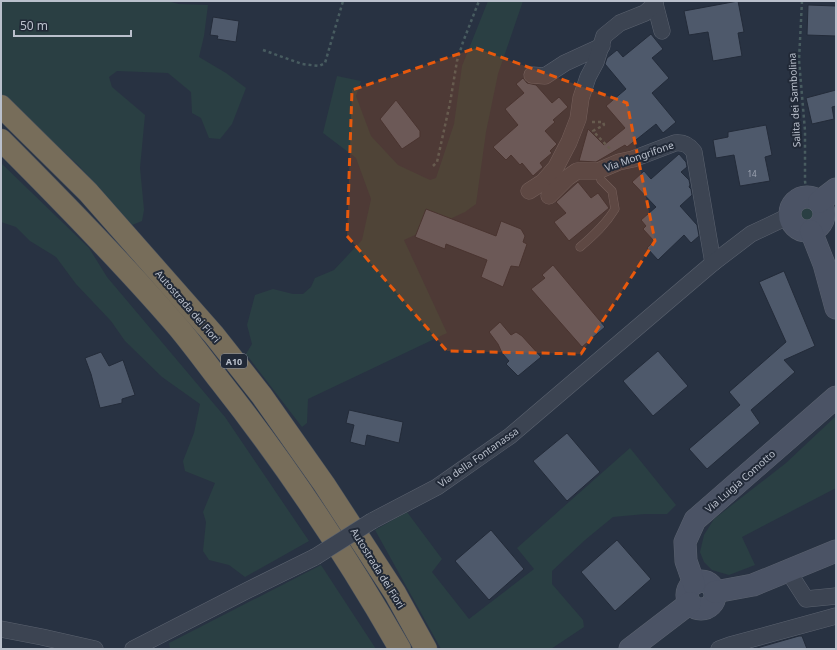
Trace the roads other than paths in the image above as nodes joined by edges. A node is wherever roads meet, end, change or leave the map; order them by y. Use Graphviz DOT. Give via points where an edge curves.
graph roads {
  1 [pos="655,3"];
  2 [pos="662,31"];
  3 [pos="602,46"];
  4 [pos="532,75"];
  5 [pos="1,106"];
  6 [pos="1,140"];
  7 [pos="598,170"];
  8 [pos="836,189"];
  9 [pos="529,192"];
  10 [pos="549,196"];
  11 [pos="813,199"];
  12 [pos="789,216"];
  13 [pos="811,231"];
  14 [pos="580,247"];
  15 [pos="713,263"];
  16 [pos="836,308"];
  17 [pos="836,397"];
  18 [pos="836,551"];
  19 [pos="788,571"];
  20 [pos="692,593"];
  21 [pos="836,596"];
  22 [pos="836,616"];
  23 [pos="1,630"];
  24 [pos="95,649"];
  25 [pos="133,649"];
  26 [pos="400,649"];
  27 [pos="426,649"];
  28 [pos="630,649"];
  29 [pos="719,649"];
  1 -- 2 [label="street"];
  1 -- 3 [label="street" via="645,13 620,23 604,36"];
  3 -- 4 [label="street" via="565,63 546,76"];
  3 -- 9 [label="street" via="581,98 578,119 559,161 543,182"];
  5 -- 27 [label="highway, Autostrada dei Fiori / A10" via="88,192 214,335 262,396 324,484 395,593"];
  6 -- 26 [label="highway, A10" via="73,211 142,287 225,387 326,529 376,606"];
  7 -- 10 [label="street, Via Mongrifone" via="577,171"];
  7 -- 14 [label="lane" via="601,180 612,191 615,209 600,230"];
  7 -- 15 [label="street, Via Mongrifone" via="675,143 682,142 691,147 694,152"];
  8 -- 11 [label="street"];
  11 -- 12 [label="street" via="798,199 791,206"];
  11 -- 13 [label="street" via="823,210 823,219 819,227"];
  12 -- 13 [label="street" via="793,225 801,231"];
  12 -- 15 [label="street, Via della Fontanassa" via="751,234"];
  13 -- 16 [label="street" via="824,264"];
  15 -- 25 [label="street, Via della Fontanassa, bridge" via="510,436 437,487 372,521 315,557"];
  17 -- 20 [label="street, Via Luigia Comotto" via="695,520 685,542"];
  18 -- 19 [label="street"];
  19 -- 20 [label="street" via="753,585 715,592 707,583 702,582"];
  19 -- 21 [label="street" via="806,599"];
  20 -- 28 [label="street"];
  22 -- 29 [label="street"];
  23 -- 24 [label="street"];
}
